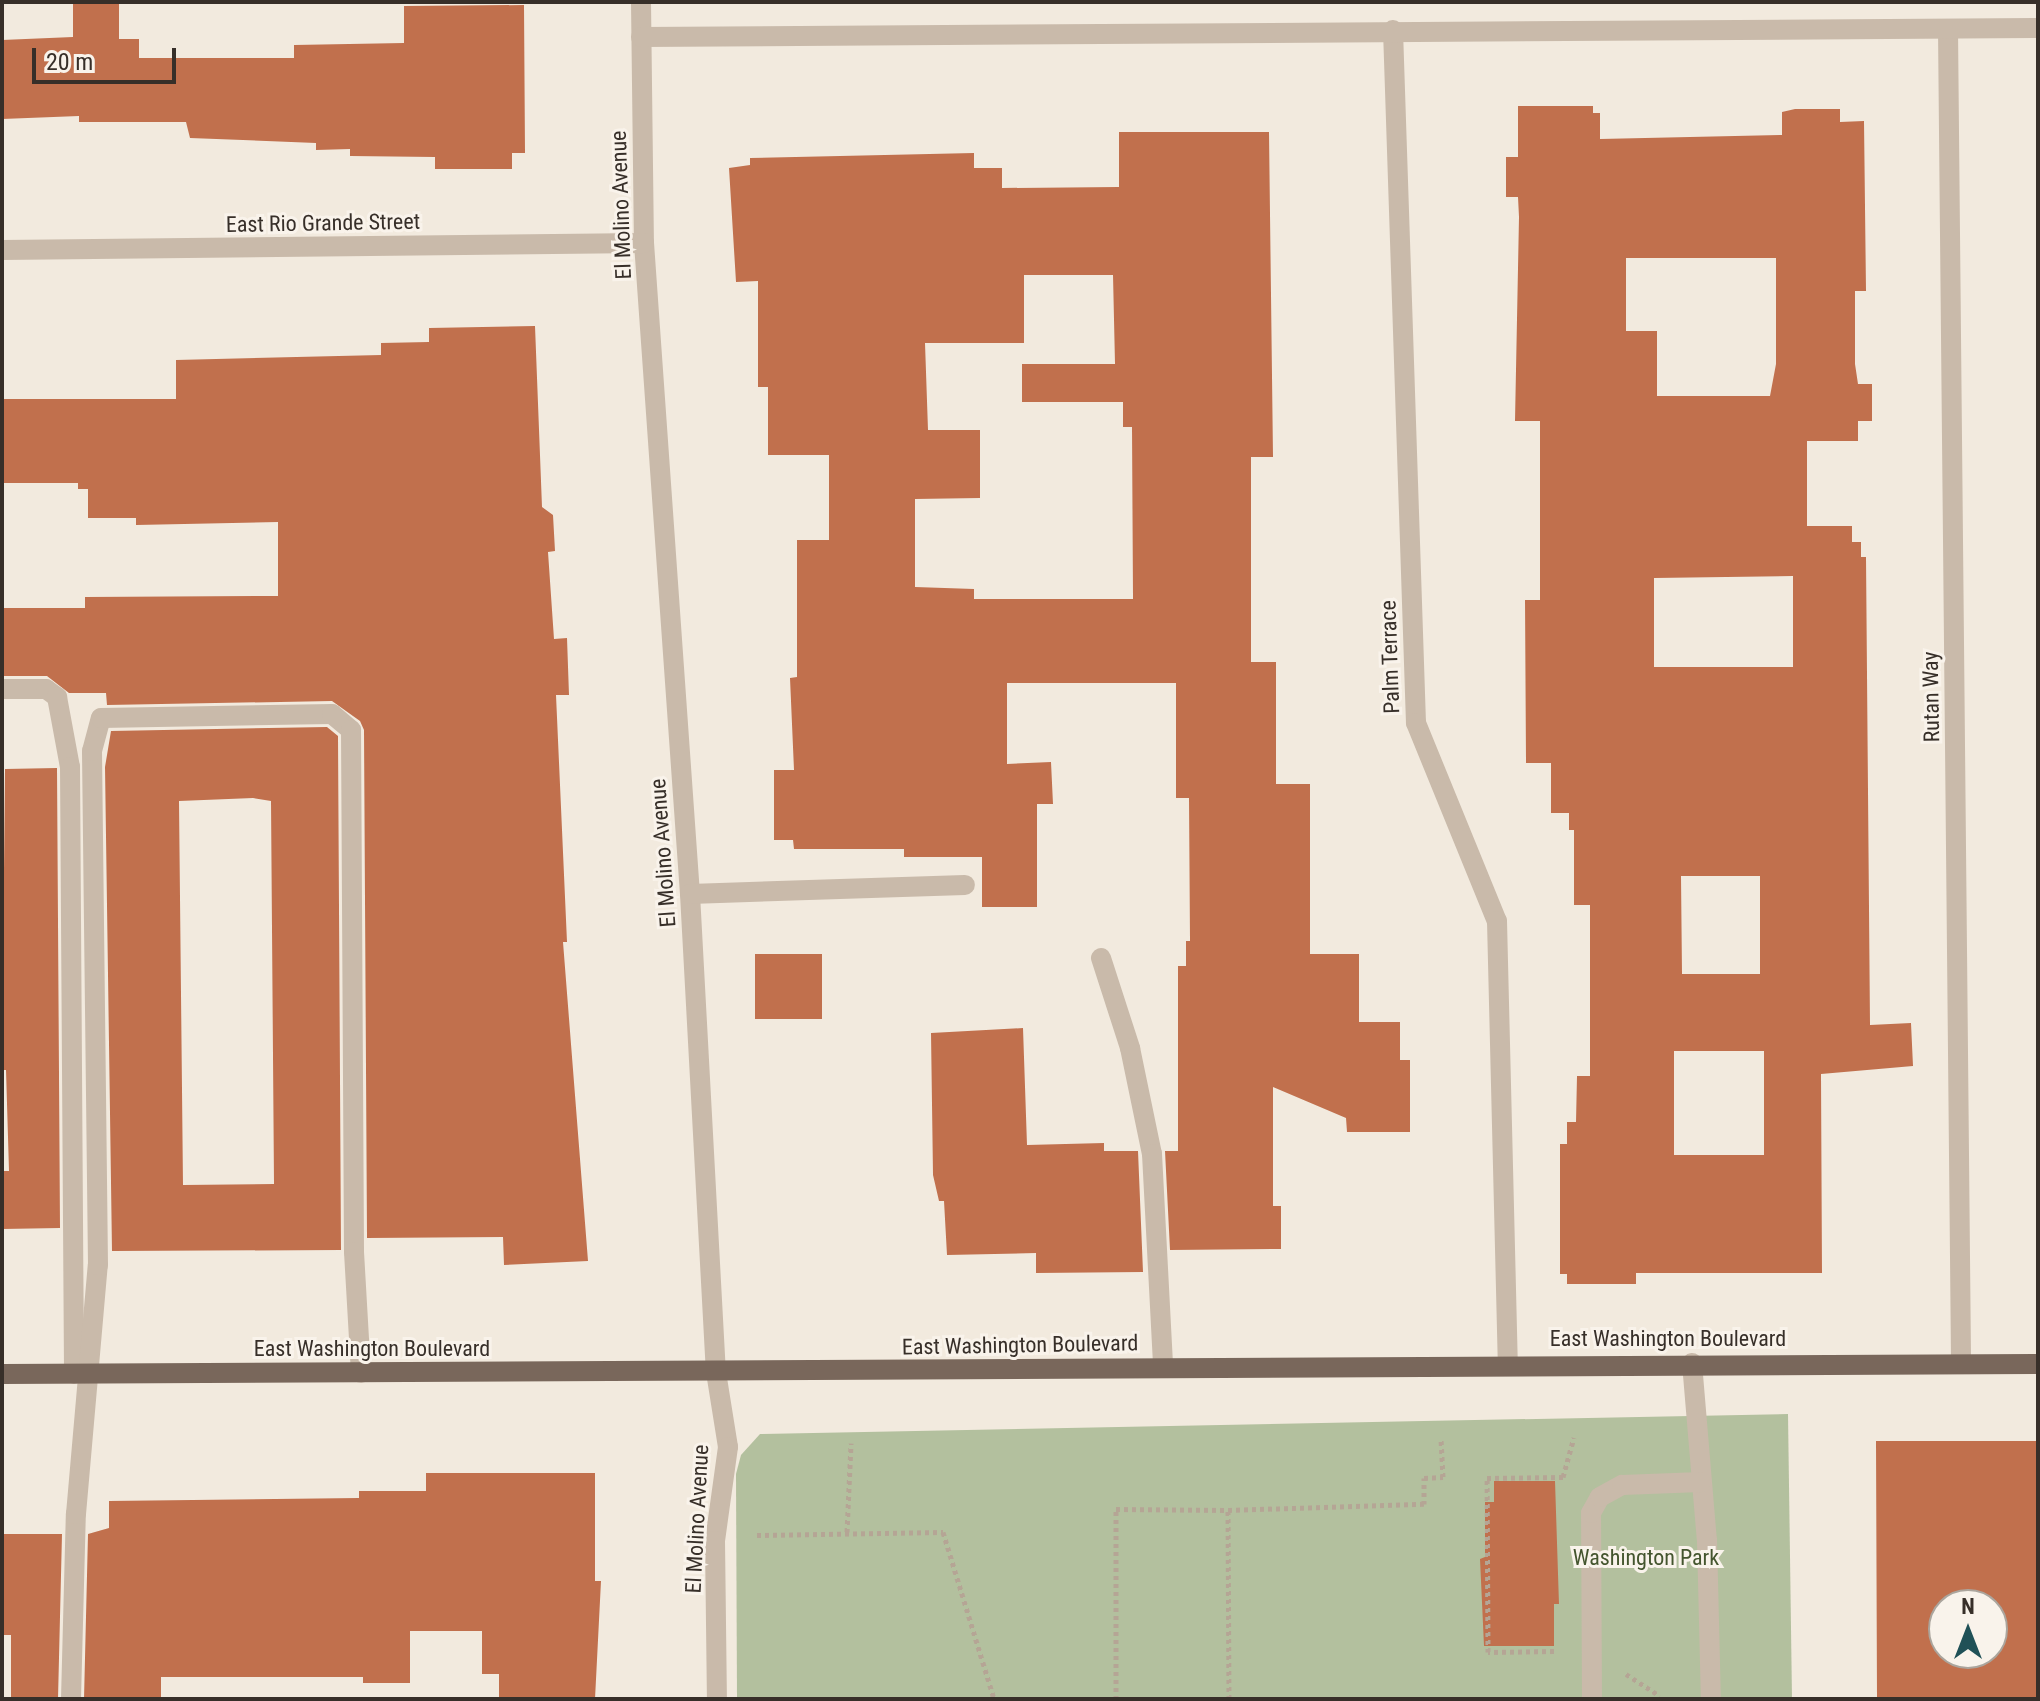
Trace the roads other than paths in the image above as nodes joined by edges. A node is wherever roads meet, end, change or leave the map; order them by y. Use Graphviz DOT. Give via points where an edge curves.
graph roads {
  1 [pos="641,2"];
  2 [pos="2038,28"];
  3 [pos="1948,29"];
  4 [pos="1393,30"];
  5 [pos="641,37"];
  6 [pos="644,243"];
  7 [pos="2,250"];
  8 [pos="2,689"];
  9 [pos="965,885"];
  10 [pos="690,894"];
  11 [pos="1101,958"];
  12 [pos="1508,1363"];
  13 [pos="1692,1363"];
  14 [pos="1961,1364"];
  15 [pos="2038,1364"];
  16 [pos="1163,1367"];
  17 [pos="716,1372"];
  18 [pos="361,1373"];
  19 [pos="2,1374"];
  20 [pos="81,1374"];
  21 [pos="1701,1482"];
  22 [pos="71,1699"];
  23 [pos="717,1699"];
  24 [pos="1592,1699"];
  25 [pos="1711,1699"];
  1 -- 5 [label="street, El Molino Avenue"];
  2 -- 3 [label="street"];
  3 -- 4 [label="street"];
  3 -- 14 [label="street, Rutan Way"];
  4 -- 5 [label="street"];
  4 -- 12 [label="street, Palm Terrace" via="1416,723 1497,921"];
  5 -- 6 [label="street, El Molino Avenue"];
  6 -- 7 [label="street, East Rio Grande Street"];
  6 -- 10 [label="street, El Molino Avenue"];
  8 -- 20 [label="street" via="46,689 57,697 70,767"];
  9 -- 10 [label="street"];
  10 -- 17 [label="street, El Molino Avenue"];
  11 -- 16 [label="street" via="1130,1048 1152,1154"];
  12 -- 13 [label="main road, East Washington Boulevard"];
  12 -- 16 [label="main road, East Washington Boulevard"];
  13 -- 14 [label="main road, East Washington Boulevard"];
  13 -- 21 [label="street"];
  14 -- 15 [label="main road, East Washington Boulevard"];
  16 -- 17 [label="main road, East Washington Boulevard"];
  17 -- 18 [label="main road, East Washington Boulevard"];
  17 -- 23 [label="street, El Molino Avenue" via="728,1447 715,1541"];
  18 -- 20 [label="main road, East Washington Boulevard"];
  18 -- 20 [label="street" via="354,1252 351,730 332,714 110,717 96,725 98,1265"];
  19 -- 20 [label="main road, East Washington Boulevard"];
  20 -- 22 [label="street"];
  21 -- 24 [label="street" via="1622,1485 1600,1497 1591,1513"];
  21 -- 25 [label="street"];
}
